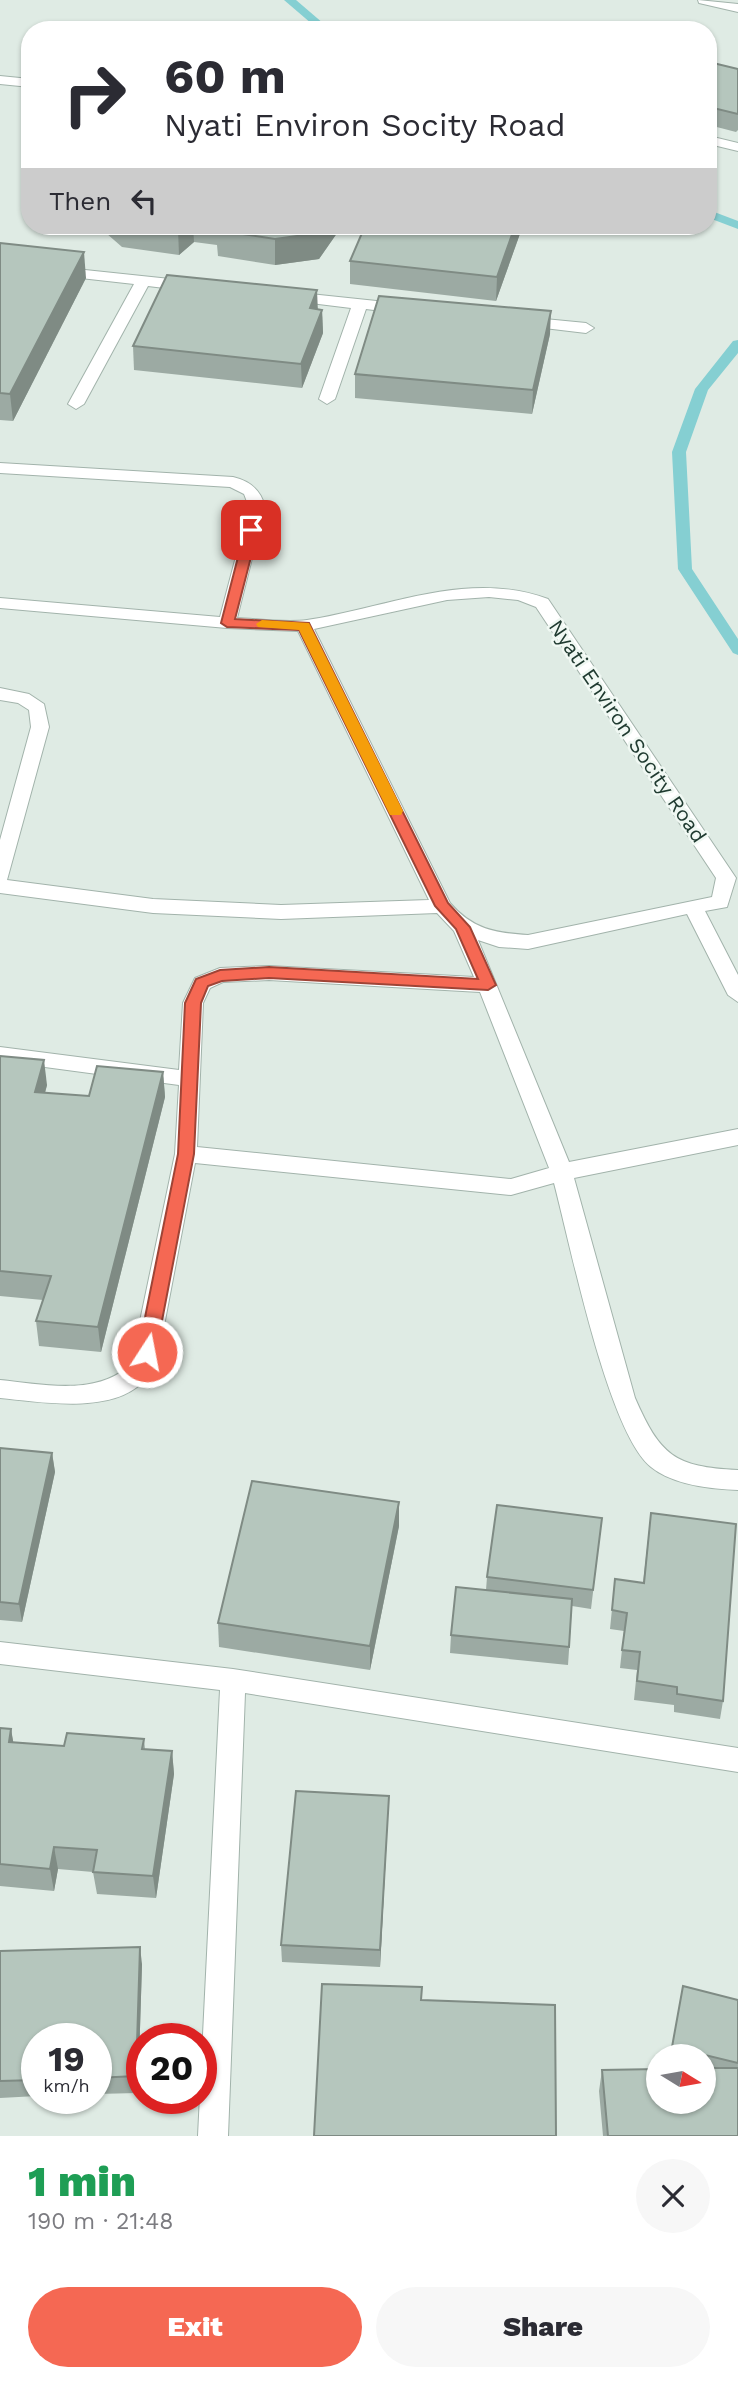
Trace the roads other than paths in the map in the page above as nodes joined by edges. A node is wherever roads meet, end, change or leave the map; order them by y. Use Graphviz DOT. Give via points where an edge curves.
graph roads {
  1 [pos="704,0"];
  2 [pos="738,8"];
  3 [pos="0,80"];
  4 [pos="21,82"];
  5 [pos="717,142"];
  6 [pos="738,147"];
  7 [pos="0,265"];
  8 [pos="143,281"];
  9 [pos="211,288"];
  10 [pos="279,295"];
  11 [pos="360,304"];
  12 [pos="427,311"];
  13 [pos="506,320"];
  14 [pos="586,328"];
  15 [pos="327,399"];
  16 [pos="76,404"];
  17 [pos="0,468"];
  18 [pos="0,603"];
  19 [pos="227,623"];
  20 [pos="304,626"];
  21 [pos="0,694"];
  22 [pos="0,876"];
  23 [pos="0,886"];
  24 [pos="442,906"];
  25 [pos="693,906"];
  26 [pos="462,927"];
  27 [pos="488,985"];
  28 [pos="738,995"];
  29 [pos="0,1054"];
  30 [pos="189,1079"];
  31 [pos="738,1137"];
  32 [pos="186,1154"];
  33 [pos="562,1172"];
  34 [pos="0,1389"];
  35 [pos="738,1480"];
  36 [pos="0,1653"];
  37 [pos="233,1680"];
  38 [pos="738,1760"];
  39 [pos="213,2136"];
  1 -- 2 [label="street"];
  3 -- 4 [label="street"];
  5 -- 6 [label="street"];
  7 -- 8 [label="street"];
  8 -- 9 [label="street"];
  8 -- 16 [label="street"];
  10 -- 11 [label="street"];
  11 -- 12 [label="street"];
  11 -- 15 [label="street"];
  13 -- 14 [label="street"];
  17 -- 19 [label="street" via="233,482 247,488 255,494 257,507"];
  18 -- 19 [label="street, Nyati Environ Socity Road"];
  19 -- 20 [label="street, Nyati Environ Socity Road"];
  20 -- 24 [label="street, Nyati Environ Socity Road"];
  20 -- 25 [label="street, Nyati Environ Socity Road" via="447,595 489,592 521,595 542,603 726,878 720,902"];
  21 -- 22 [label="street" via="23,698 38,708 40,727"];
  23 -- 24 [label="street" via="153,906 281,912"];
  24 -- 26 [label="street, Nyati Environ Socity Road"];
  25 -- 26 [label="street, Nyati Environ Socity Road" via="528,942 499,940"];
  25 -- 28 [label="street"];
  26 -- 27 [label="street, Nyati Environ Socity Road"];
  27 -- 30 [label="street" via="269,973 220,975 202,983 193,1003"];
  27 -- 33 [label="street, Nyati Environ Socity Road"];
  29 -- 30 [label="street"];
  30 -- 32 [label="street"];
  31 -- 33 [label="street"];
  32 -- 33 [label="street" via="510,1187"];
  32 -- 34 [label="street" via="147,1352 139,1372 124,1384 75,1396"];
  33 -- 35 [label="street, Nyati Environ Socity Road" via="623,1398 639,1432 662,1463"];
  36 -- 37 [label="street"];
  37 -- 38 [label="street"];
  37 -- 39 [label="street"];
}
